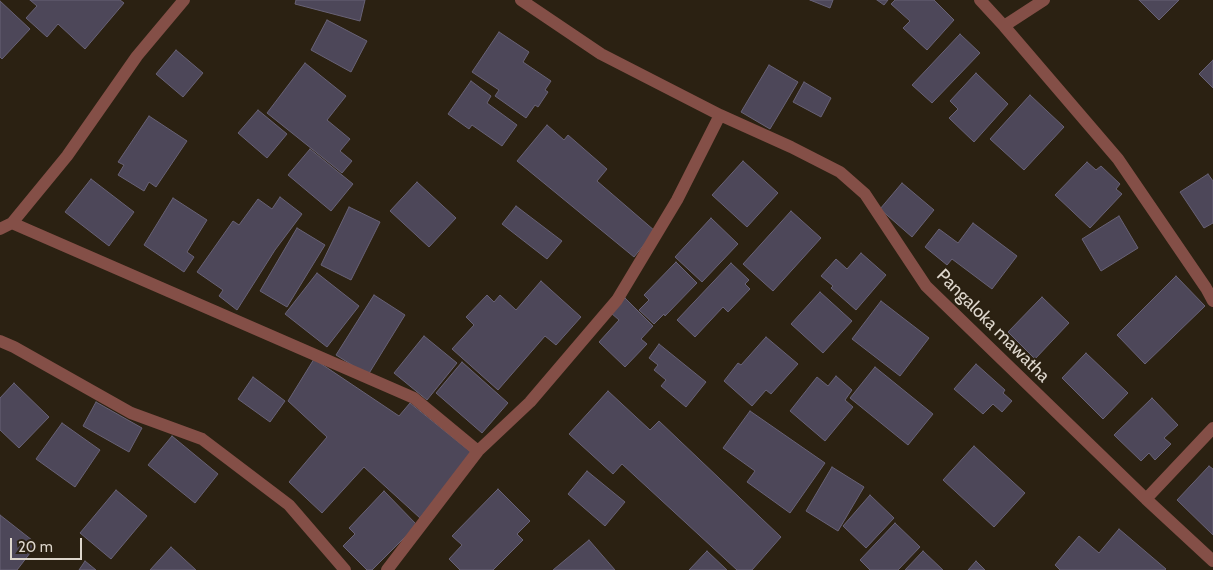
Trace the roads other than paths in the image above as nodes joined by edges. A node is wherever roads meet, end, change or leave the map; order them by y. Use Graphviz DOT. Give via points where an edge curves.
graph roads {
  1 [pos="184,0"];
  2 [pos="521,0"];
  3 [pos="980,0"];
  4 [pos="1044,0"];
  5 [pos="1004,26"];
  6 [pos="720,115"];
  7 [pos="12,223"];
  8 [pos="0,229"];
  9 [pos="1213,301"];
  10 [pos="0,341"];
  11 [pos="1213,428"];
  12 [pos="478,450"];
  13 [pos="1146,499"];
  14 [pos="1213,560"];
  15 [pos="345,570"];
  16 [pos="387,570"];
  1 -- 7 [label="street" via="137,56 67,156"];
  2 -- 6 [label="street, Pangaloka mawatha" via="601,54"];
  3 -- 5 [label="street"];
  4 -- 5 [label="street"];
  5 -- 9 [label="street" via="1118,159"];
  6 -- 12 [label="street" via="677,200 617,300 530,402"];
  6 -- 13 [label="street, Pangaloka mawatha" via="840,172 865,194 926,286"];
  7 -- 8 [label="street"];
  7 -- 12 [label="street" via="414,398"];
  10 -- 15 [label="street" via="131,413 202,439 289,505"];
  11 -- 13 [label="street"];
  12 -- 16 [label="street"];
  13 -- 14 [label="street, Pangaloka mawatha"];
}
